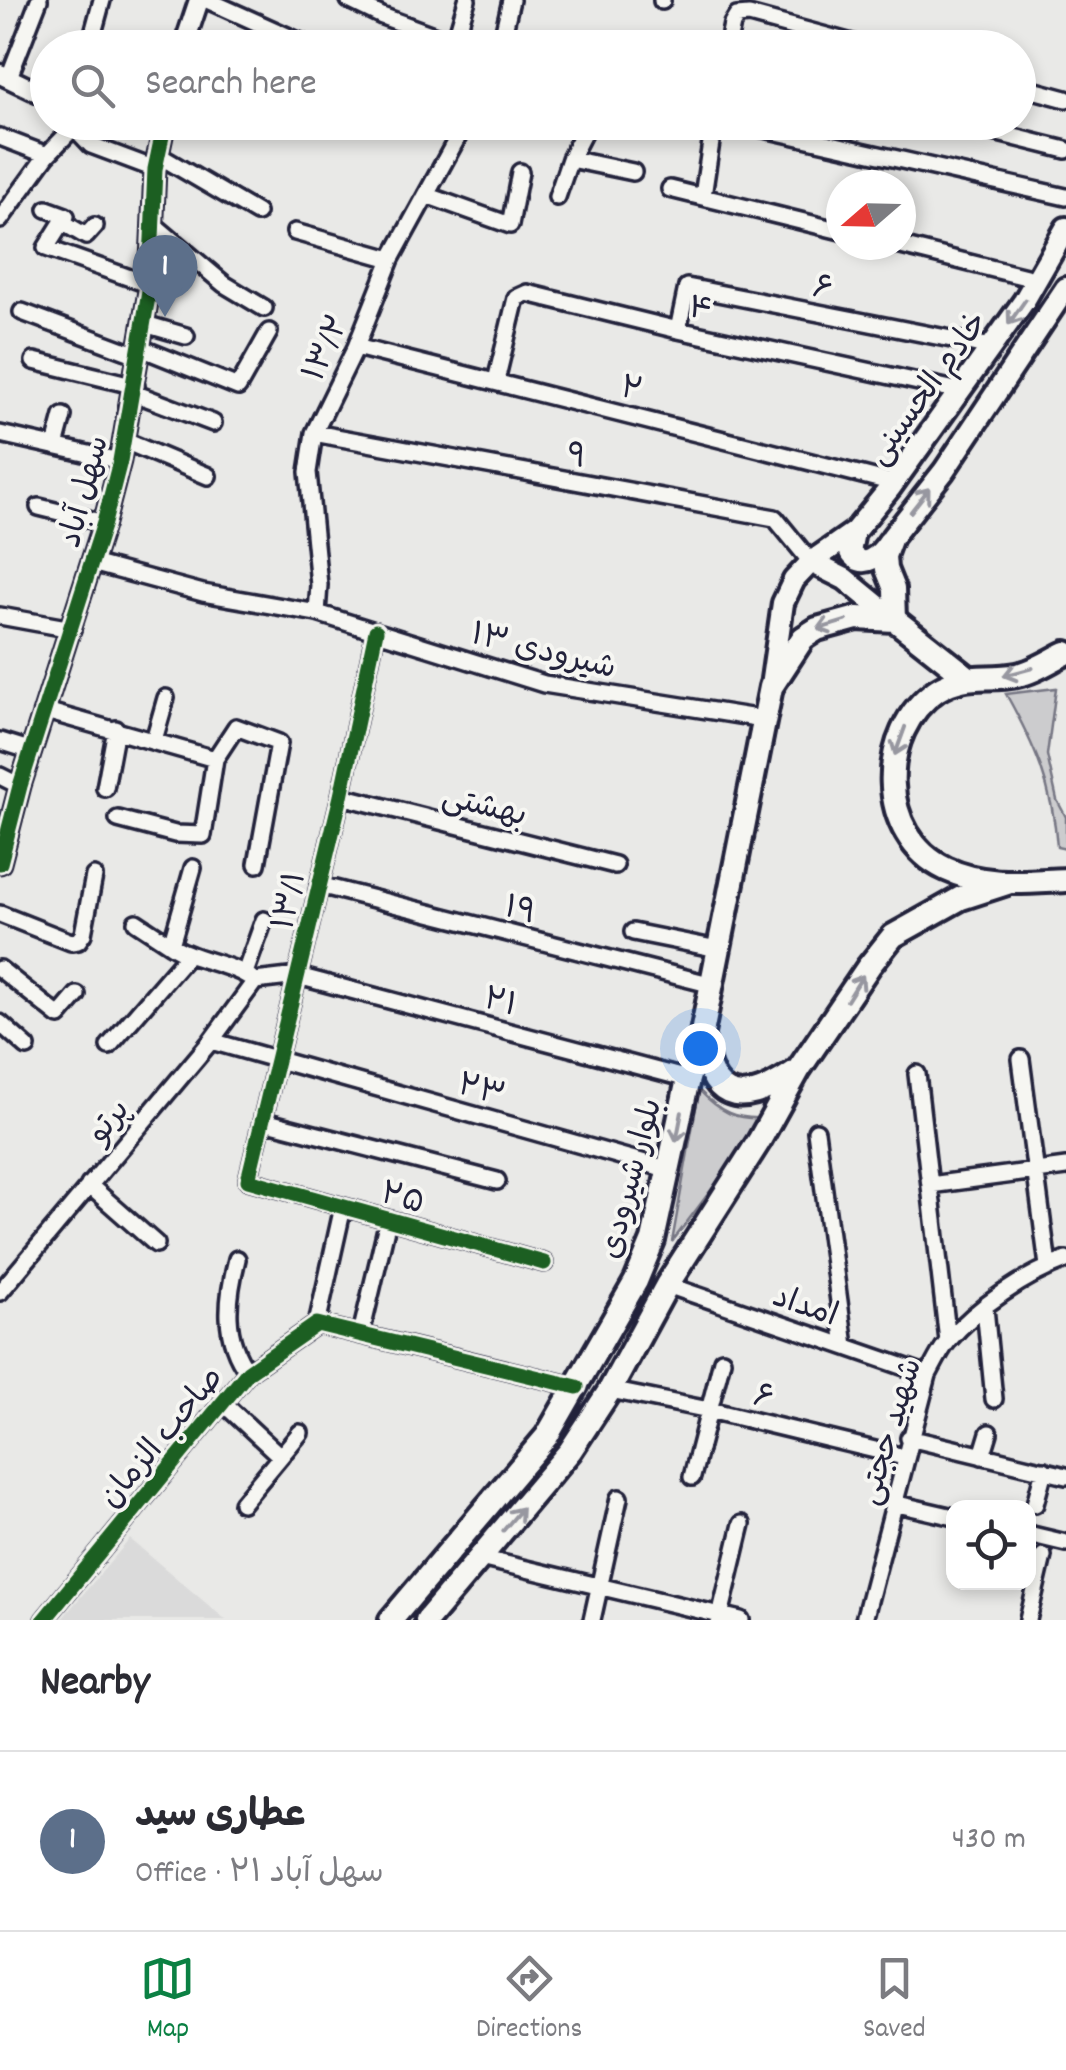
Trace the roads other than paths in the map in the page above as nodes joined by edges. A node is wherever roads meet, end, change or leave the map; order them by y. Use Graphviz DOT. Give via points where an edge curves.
graph roads {
  1 [pos="39,0"];
  2 [pos="102,0"];
  3 [pos="199,0"];
  4 [pos="207,0"];
  5 [pos="349,0"];
  6 [pos="467,0"];
  7 [pos="511,0"];
  8 [pos="94,30"];
  9 [pos="189,30"];
  10 [pos="274,30"];
  11 [pos="422,30"];
  12 [pos="464,30"];
  13 [pos="504,30"];
  14 [pos="731,30"];
  15 [pos="804,30"];
  16 [pos="4,75"];
  17 [pos="30,88"];
  18 [pos="1036,91"];
  19 [pos="1066,99"];
  20 [pos="0,138"];
  21 [pos="60,140"];
  22 [pos="86,140"];
  23 [pos="161,140"];
  24 [pos="456,140"];
  25 [pos="580,140"];
  26 [pos="712,140"];
  27 [pos="813,140"];
  28 [pos="1028,140"];
  29 [pos="1066,150"];
  30 [pos="47,155"];
  31 [pos="570,159"];
  32 [pos="156,162"];
  33 [pos="520,172"];
  34 [pos="633,172"];
  35 [pos="670,189"];
  36 [pos="426,195"];
  37 [pos="703,196"];
  38 [pos="557,197"];
  39 [pos="1066,197"];
  40 [pos="47,209"];
  41 [pos="257,214"];
  42 [pos="0,220"];
  43 [pos="62,222"];
  44 [pos="153,224"];
  45 [pos="94,226"];
  46 [pos="826,227"];
  47 [pos="1066,228"];
  48 [pos="295,232"];
  49 [pos="916,250"];
  50 [pos="391,259"];
  51 [pos="1038,280"];
  52 [pos="150,285"];
  53 [pos="1066,288"];
  54 [pos="264,308"];
  55 [pos="22,312"];
  56 [pos="145,324"];
  57 [pos="678,330"];
  58 [pos="269,332"];
  59 [pos="186,336"];
  60 [pos="356,347"];
  61 [pos="992,347"];
  62 [pos="140,352"];
  63 [pos="34,361"];
  64 [pos="496,381"];
  65 [pos="135,390"];
  66 [pos="960,391"];
  67 [pos="63,416"];
  68 [pos="213,422"];
  69 [pos="314,432"];
  70 [pos="0,434"];
  71 [pos="124,441"];
  72 [pos="55,446"];
  73 [pos="120,462"];
  74 [pos="208,476"];
  75 [pos="894,483"];
  76 [pos="38,506"];
  77 [pos="104,523"];
  78 [pos="854,532"];
  79 [pos="892,537"];
  80 [pos="92,562"];
  81 [pos="811,562"];
  82 [pos="317,613"];
  83 [pos="0,616"];
  84 [pos="896,620"];
  85 [pos="72,629"];
  86 [pos="376,631"];
  87 [pos="1066,653"];
  88 [pos="966,676"];
  89 [pos="770,686"];
  90 [pos="166,698"];
  91 [pos="46,711"];
  92 [pos="763,719"];
  93 [pos="116,730"];
  94 [pos="0,740"];
  95 [pos="154,740"];
  96 [pos="32,751"];
  97 [pos="215,760"];
  98 [pos="0,776"];
  99 [pos="20,786"];
  100 [pos="105,788"];
  101 [pos="340,796"];
  102 [pos="118,819"];
  103 [pos="1,856"];
  104 [pos="257,864"];
  105 [pos="616,865"];
  106 [pos="193,868"];
  107 [pos="94,876"];
  108 [pos="1066,880"];
  109 [pos="1007,883"];
  110 [pos="319,885"];
  111 [pos="0,914"];
  112 [pos="264,920"];
  113 [pos="136,922"];
  114 [pos="633,932"];
  115 [pos="171,945"];
  116 [pos="718,949"];
  117 [pos="187,956"];
  118 [pos="0,969"];
  119 [pos="298,976"];
  120 [pos="250,977"];
  121 [pos="710,984"];
  122 [pos="77,995"];
  123 [pos="0,1024"];
  124 [pos="702,1033"];
  125 [pos="211,1041"];
  126 [pos="28,1046"];
  127 [pos="109,1046"];
  128 [pos="278,1059"];
  129 [pos="1021,1059"];
  130 [pos="799,1069"];
  131 [pos="917,1074"];
  132 [pos="688,1079"];
  133 [pos="264,1121"];
  134 [pos="816,1131"];
  135 [pos="1066,1168"];
  136 [pos="670,1170"];
  137 [pos="1035,1171"];
  138 [pos="248,1180"];
  139 [pos="496,1181"];
  140 [pos="89,1185"];
  141 [pos="930,1185"];
  142 [pos="343,1207"];
  143 [pos="388,1220"];
  144 [pos="156,1244"];
  145 [pos="238,1259"];
  146 [pos="1066,1260"];
  147 [pos="544,1263"];
  148 [pos="1048,1266"];
  149 [pos="666,1285"];
  150 [pos="0,1292"];
  151 [pos="985,1308"];
  152 [pos="317,1324"];
  153 [pos="361,1334"];
  154 [pos="948,1341"];
  155 [pos="846,1346"];
  156 [pos="722,1360"];
  157 [pos="248,1372"];
  158 [pos="928,1375"];
  159 [pos="577,1386"];
  160 [pos="610,1390"];
  161 [pos="994,1399"];
  162 [pos="223,1403"];
  163 [pos="709,1410"];
  164 [pos="989,1432"];
  165 [pos="300,1433"];
  166 [pos="909,1438"];
  167 [pos="280,1456"];
  168 [pos="982,1456"];
  169 [pos="904,1457"];
  170 [pos="1044,1470"];
  171 [pos="1066,1476"];
  172 [pos="692,1477"];
  173 [pos="619,1498"];
  174 [pos="1036,1500"];
  175 [pos="242,1503"];
  176 [pos="893,1503"];
  177 [pos="946,1515"];
  178 [pos="742,1524"];
  179 [pos="1036,1536"];
  180 [pos="1066,1542"];
  181 [pos="1043,1556"];
  182 [pos="480,1558"];
  183 [pos="599,1587"];
  184 [pos="404,1615"];
  185 [pos="720,1618"];
  186 [pos="865,1618"];
  187 [pos="44,1620"];
  188 [pos="428,1620"];
  189 [pos="592,1620"];
  190 [pos="741,1620"];
  191 [pos="883,1620"];
  192 [pos="1028,1620"];
  1 -- 16 [label="street"];
  2 -- 8 [label="street"];
  3 -- 9 [label="street"];
  4 -- 10 [label="street"];
  5 -- 11 [label="street"];
  6 -- 12 [label="street"];
  7 -- 13 [label="street"];
  14 -- 15 [label="street" via="737,16 749,15"];
  16 -- 17 [label="street"];
  18 -- 19 [label="street"];
  20 -- 30 [label="street"];
  21 -- 30 [label="street"];
  22 -- 32 [label="street"];
  23 -- 32 [label="street, سهل آباد"];
  24 -- 36 [label="street, ۱۳/۲"];
  25 -- 31 [label="street"];
  26 -- 37 [label="street"];
  27 -- 39 [label="street"];
  28 -- 29 [label="street"];
  30 -- 42 [label="street"];
  31 -- 34 [label="street"];
  31 -- 38 [label="street"];
  32 -- 41 [label="street"];
  32 -- 44 [label="street, سهل آباد"];
  33 -- 36 [label="street" via="510,225"];
  35 -- 37 [label="street"];
  36 -- 50 [label="street, ۱۳/۲"];
  37 -- 46 [label="street"];
  40 -- 43 [label="street" via="66,216"];
  43 -- 45 [label="street" via="86,236"];
  43 -- 52 [label="street" via="46,248"];
  44 -- 52 [label="street, سهل آباد"];
  44 -- 54 [label="street"];
  47 -- 51 [label="main road, خادم الحسینی"];
  48 -- 50 [label="street"];
  49 -- 51 [label="street"];
  50 -- 60 [label="street, ۱۳/۲"];
  51 -- 61 [label="main road, خادم الحسینی, one-way"];
  52 -- 56 [label="street, سهل آباد"];
  79 -- 53 [label="main road, خادم الحسینی, one-way"];
  55 -- 62 [label="street"];
  56 -- 59 [label="street"];
  56 -- 62 [label="street, سهل آباد"];
  57 -- 61 [label="street, ۶" via="687,287"];
  57 -- 64 [label="street, ۴" via="521,294"];
  57 -- 66 [label="street, ۴"];
  58 -- 62 [label="street" via="238,387"];
  60 -- 64 [label="street, ۲"];
  60 -- 69 [label="street, ۱۳/۲"];
  61 -- 66 [label="main road, خادم الحسینی"];
  62 -- 65 [label="street, سهل آباد"];
  63 -- 65 [label="street"];
  64 -- 75 [label="street, ۲"];
  65 -- 68 [label="street"];
  65 -- 71 [label="street, سهل آباد"];
  66 -- 75 [label="main road, خادم الحسینی"];
  67 -- 72 [label="street"];
  69 -- 81 [label="street, ۹" via="775,518"];
  69 -- 82 [label="street, ۱۳/۲" via="308,472"];
  70 -- 72 [label="street"];
  71 -- 73 [label="street, سهل آباد"];
  71 -- 74 [label="street"];
  72 -- 73 [label="street"];
  73 -- 77 [label="street, سهل آباد"];
  75 -- 78 [label="main road, خادم الحسینی"];
  76 -- 77 [label="street"];
  77 -- 80 [label="street, سهل آباد"];
  78 -- 79 [label="main road" via="850,552 862,562 880,555"];
  78 -- 81 [label="main road, خادم الحسینی"];
  79 -- 84 [label="main road" via="885,556"];
  80 -- 82 [label="street, شیرودی ۱۳"];
  80 -- 85 [label="street, سهل آباد"];
  81 -- 84 [label="main road" via="845,579"];
  81 -- 89 [label="main road" via="783,603"];
  82 -- 86 [label="street, شیرودی ۱۳"];
  83 -- 85 [label="street"];
  84 -- 88 [label="main road"];
  84 -- 89 [label="main road, بلوار شیرودی, one-way" via="857,618 817,628"];
  85 -- 91 [label="street, سهل آباد"];
  86 -- 92 [label="street, شیرودی ۱۳" via="544,684"];
  86 -- 101 [label="street, ۱۳/۱"];
  87 -- 88 [label="main road, one-way" via="1020,675"];
  88 -- 109 [label="main road, one-way" via="936,691 911,715 896,746 894,797 915,844 941,867 972,880"];
  89 -- 92 [label="main road, بلوار شیرودی"];
  90 -- 95 [label="street"];
  91 -- 93 [label="street"];
  91 -- 96 [label="street, سهل آباد"];
  92 -- 116 [label="main road, بلوار شیرودی"];
  93 -- 95 [label="street"];
  93 -- 100 [label="street"];
  94 -- 96 [label="street"];
  95 -- 97 [label="street"];
  96 -- 99 [label="street, سهل آباد"];
  97 -- 102 [label="street" via="203,835"];
  97 -- 104 [label="street" via="236,727 279,743"];
  98 -- 99 [label="street"];
  99 -- 103 [label="street, سهل آباد"];
  101 -- 105 [label="street, بهشتی"];
  101 -- 110 [label="street, ۱۳/۱"];
  106 -- 115 [label="street"];
  107 -- 111 [label="street" via="78,941"];
  108 -- 109 [label="main road"];
  130 -- 109 [label="main road, بلوار شیرودی, one-way" via="893,936 961,898"];
  110 -- 119 [label="street, ۱۳/۱"];
  110 -- 121 [label="street, ۱۹"];
  112 -- 120 [label="street, پرتو"];
  113 -- 115 [label="street"];
  114 -- 116 [label="street"];
  115 -- 117 [label="street"];
  116 -- 121 [label="main road, بلوار شیرودی"];
  117 -- 120 [label="street"];
  117 -- 127 [label="street"];
  118 -- 122 [label="street" via="58,1016"];
  119 -- 120 [label="street"];
  119 -- 128 [label="street, ۱۳/۱"];
  119 -- 132 [label="street, ۲۱"];
  120 -- 125 [label="street, پرتو"];
  121 -- 124 [label="main road, بلوار شیرودی"];
  123 -- 126 [label="street"];
  124 -- 130 [label="main road" via="706,1066 719,1086 740,1096 767,1091"];
  124 -- 132 [label="main road, بلوار شیرودی"];
  125 -- 128 [label="street, ۲۳"];
  125 -- 140 [label="street, پرتو"];
  128 -- 133 [label="street, ۱۳/۱"];
  128 -- 136 [label="street, ۲۳"];
  129 -- 137 [label="street"];
  130 -- 149 [label="main road, بلوار شیرودی"];
  131 -- 141 [label="street"];
  132 -- 136 [label="main road, بلوار شیرودی, one-way"];
  133 -- 138 [label="street, ۱۳/۱"];
  133 -- 139 [label="street"];
  134 -- 155 [label="street"];
  135 -- 137 [label="street"];
  136 -- 159 [label="main road, بلوار شیرودی" via="636,1281"];
  137 -- 141 [label="street"];
  137 -- 148 [label="street"];
  138 -- 142 [label="street, ۲۵"];
  140 -- 144 [label="street"];
  140 -- 150 [label="street, پرتو"];
  141 -- 154 [label="street"];
  142 -- 143 [label="street, ۲۵"];
  142 -- 152 [label="street"];
  143 -- 147 [label="street, ۲۵"];
  143 -- 153 [label="street"];
  145 -- 157 [label="street" via="228,1325"];
  146 -- 148 [label="street, شهید حجتی"];
  148 -- 151 [label="street, شهید حجتی"];
  149 -- 155 [label="street, امداد"];
  149 -- 160 [label="main road, بلوار شیرودی"];
  151 -- 154 [label="street, شهید حجتی"];
  151 -- 161 [label="street"];
  152 -- 153 [label="street"];
  152 -- 157 [label="street, صاحب الزمان"];
  153 -- 159 [label="street"];
  154 -- 158 [label="street, شهید حجتی"];
  155 -- 158 [label="street, امداد"];
  156 -- 163 [label="street"];
  157 -- 162 [label="street, صاحب الزمان"];
  158 -- 166 [label="street, شهید حجتی"];
  159 -- 184 [label="main road, بلوار شیرودی" via="547,1436"];
  160 -- 163 [label="street, ۶"];
  182 -- 160 [label="main road, بلوار شیرودی, one-way" via="570,1451"];
  162 -- 167 [label="street"];
  162 -- 187 [label="street, صاحب الزمان"];
  163 -- 169 [label="street, ۶"];
  163 -- 172 [label="street"];
  164 -- 168 [label="street"];
  165 -- 167 [label="street"];
  166 -- 168 [label="street"];
  166 -- 169 [label="street, شهید حجتی"];
  167 -- 175 [label="street"];
  168 -- 170 [label="street"];
  169 -- 176 [label="street, شهید حجتی"];
  170 -- 171 [label="street"];
  170 -- 174 [label="street"];
  173 -- 183 [label="street"];
  176 -- 177 [label="street"];
  176 -- 186 [label="street, شهید حجتی"];
  178 -- 185 [label="street"];
  179 -- 180 [label="street"];
  181 -- 192 [label="street"];
  182 -- 183 [label="street"];
  182 -- 188 [label="main road, بلوار شیرودی"];
  183 -- 185 [label="street"];
  183 -- 189 [label="street"];
  185 -- 190 [label="street"];
  186 -- 191 [label="street"];
}
